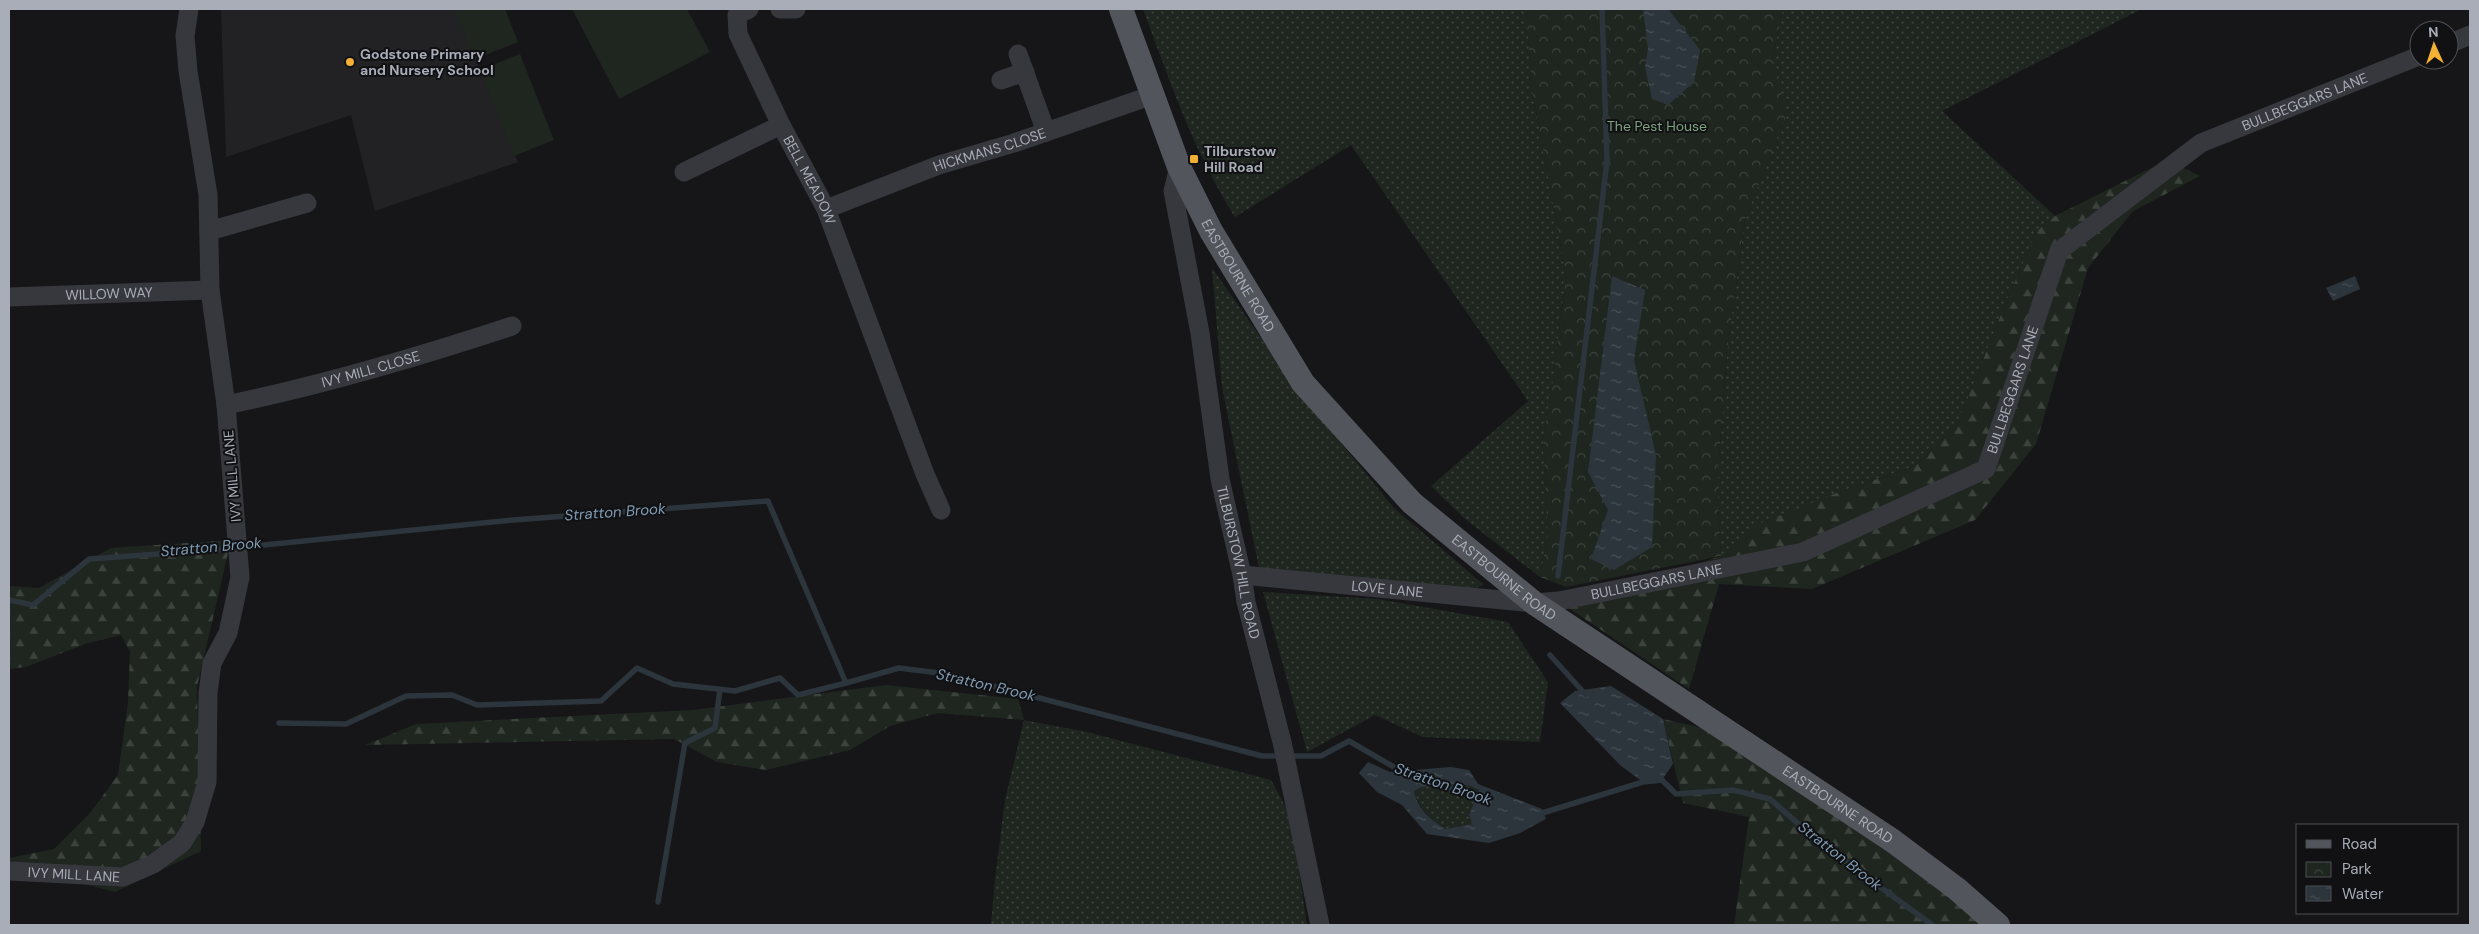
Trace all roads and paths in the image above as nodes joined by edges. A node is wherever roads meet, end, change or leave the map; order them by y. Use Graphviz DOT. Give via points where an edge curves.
graph roads {
  1 [pos="188,9"];
  2 [pos="749,9"];
  3 [pos="780,9"];
  4 [pos="796,9"];
  5 [pos="1121,9"];
  6 [pos="1018,54"];
  7 [pos="2409,60"];
  8 [pos="1025,72"];
  9 [pos="1001,80"];
  10 [pos="1153,95"];
  11 [pos="781,125"];
  12 [pos="1046,132"];
  13 [pos="1179,167"];
  14 [pos="684,172"];
  15 [pos="307,202"];
  16 [pos="826,209"];
  17 [pos="209,231"];
  18 [pos="210,290"];
  19 [pos="9,297"];
  20 [pos="512,326"];
  21 [pos="226,405"];
  22 [pos="940,510"];
  23 [pos="1242,574"];
  24 [pos="1534,603"];
  25 [pos="9,871"];
  26 [pos="1320,925"];
  27 [pos="1998,925"];
  1 -- 17 [label="street, IVY MILL LANE" via="186,54 208,195"];
  2 -- 11 [label="street, BELL MEADOW" via="737,15 738,34"];
  3 -- 4 [label="street"];
  5 -- 10 [label="main road, EASTBOURNE ROAD"];
  6 -- 8 [label="street"];
  7 -- 24 [label="street, BULLBEGGARS LANE" via="2201,143 2059,250 1986,468 1803,552 1559,601"];
  8 -- 9 [label="street"];
  8 -- 12 [label="street"];
  10 -- 12 [label="street, HICKMANS CLOSE"];
  10 -- 13 [label="main road, EASTBOURNE ROAD"];
  11 -- 14 [label="street, BELL MEADOW"];
  11 -- 16 [label="street, BELL MEADOW"];
  12 -- 16 [label="street, HICKMANS CLOSE" via="939,165"];
  13 -- 23 [label="street, TILBURSTOW HILL ROAD" via="1173,191 1200,333 1220,480"];
  13 -- 24 [label="main road, EASTBOURNE ROAD" via="1211,231 1303,383 1412,503"];
  15 -- 17 [label="street"];
  16 -- 22 [label="street, BELL MEADOW"];
  17 -- 18 [label="street, IVY MILL LANE"];
  18 -- 19 [label="street, WILLOW WAY"];
  18 -- 21 [label="street, IVY MILL LANE"];
  20 -- 21 [label="street, IVY MILL CLOSE" via="285,393"];
  21 -- 25 [label="street, IVY MILL LANE" via="240,577 228,633 212,663 208,693 207,782 195,822 182,843 153,864 123,877"];
  23 -- 24 [label="street, LOVE LANE"];
  23 -- 26 [label="street, TILBURSTOW HILL ROAD"];
  24 -- 27 [label="main road, EASTBOURNE ROAD" via="1893,841"];
}
